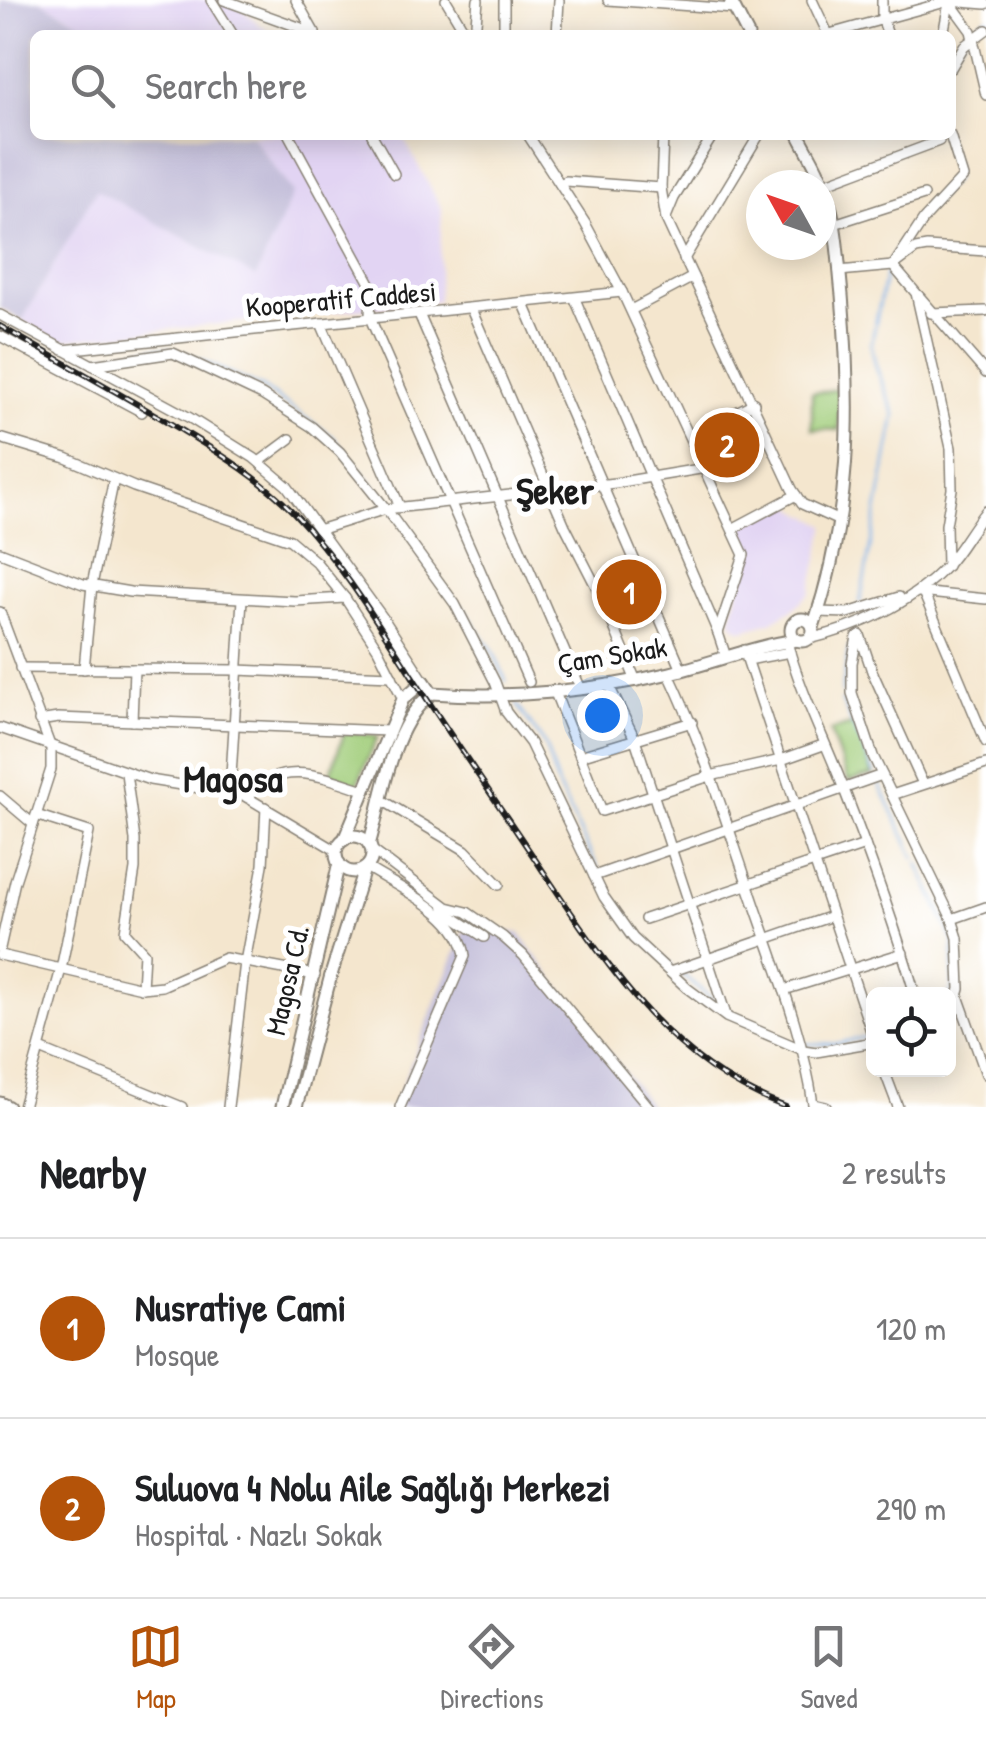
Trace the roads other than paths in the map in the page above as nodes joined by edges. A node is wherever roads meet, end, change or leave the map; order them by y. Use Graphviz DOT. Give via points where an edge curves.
graph roads {
  1 [pos="211,0"];
  2 [pos="224,0"];
  3 [pos="296,0"];
  4 [pos="446,0"];
  5 [pos="478,0"];
  6 [pos="504,0"];
  7 [pos="559,0"];
  8 [pos="608,0"];
  9 [pos="812,0"];
  10 [pos="882,0"];
  11 [pos="949,1"];
  12 [pos="986,4"];
  13 [pos="732,5"];
  14 [pos="882,18"];
  15 [pos="230,30"];
  16 [pos="304,30"];
  17 [pos="313,30"];
  18 [pos="464,30"];
  19 [pos="475,30"];
  20 [pos="504,30"];
  21 [pos="557,30"];
  22 [pos="745,30"];
  23 [pos="825,30"];
  24 [pos="843,30"];
  25 [pos="886,30"];
  26 [pos="944,30"];
  27 [pos="986,30"];
  28 [pos="974,40"];
  29 [pos="956,60"];
  30 [pos="986,95"];
  31 [pos="292,140"];
  32 [pos="375,140"];
  33 [pos="531,140"];
  34 [pos="663,140"];
  35 [pos="710,140"];
  36 [pos="757,140"];
  37 [pos="802,140"];
  38 [pos="940,140"];
  39 [pos="951,140"];
  40 [pos="817,170"];
  41 [pos="394,174"];
  42 [pos="836,180"];
  43 [pos="560,184"];
  44 [pos="661,188"];
  45 [pos="924,195"];
  46 [pos="666,220"];
  47 [pos="836,223"];
  48 [pos="836,240"];
  49 [pos="986,250"];
  50 [pos="684,259"];
  51 [pos="893,266"];
  52 [pos="840,272"];
  53 [pos="694,277"];
  54 [pos="622,292"];
  55 [pos="916,292"];
  56 [pos="575,299"];
  57 [pos="524,304"];
  58 [pos="471,309"];
  59 [pos="631,310"];
  60 [pos="986,311"];
  61 [pos="932,313"];
  62 [pos="419,314"];
  63 [pos="0,315"];
  64 [pos="370,318"];
  65 [pos="321,323"];
  66 [pos="0,336"];
  67 [pos="64,350"];
  68 [pos="92,365"];
  69 [pos="986,373"];
  70 [pos="754,403"];
  71 [pos="142,412"];
  72 [pos="691,436"];
  73 [pos="0,438"];
  74 [pos="290,439"];
  75 [pos="259,462"];
  76 [pos="706,468"];
  77 [pos="652,477"];
  78 [pos="114,479"];
  79 [pos="602,485"];
  80 [pos="550,490"];
  81 [pos="796,495"];
  82 [pos="498,497"];
  83 [pos="450,502"];
  84 [pos="400,507"];
  85 [pos="386,509"];
  86 [pos="985,516"];
  87 [pos="839,521"];
  88 [pos="734,528"];
  89 [pos="318,530"];
  90 [pos="0,552"];
  91 [pos="946,566"];
  92 [pos="92,586"];
  93 [pos="921,592"];
  94 [pos="344,598"];
  95 [pos="242,599"];
  96 [pos="986,599"];
  97 [pos="818,612"];
  98 [pos="0,615"];
  99 [pos="718,633"];
  100 [pos="799,640"];
  101 [pos="746,655"];
  102 [pos="726,657"];
  103 [pos="20,668"];
  104 [pos="84,669"];
  105 [pos="134,669"];
  106 [pos="237,670"];
  107 [pos="682,670"];
  108 [pos="669,674"];
  109 [pos="392,676"];
  110 [pos="636,680"];
  111 [pos="424,681"];
  112 [pos="529,682"];
  113 [pos="608,684"];
  114 [pos="580,687"];
  115 [pos="554,690"];
  116 [pos="432,693"];
  117 [pos="500,695"];
  118 [pos="403,698"];
  119 [pos="986,706"];
  120 [pos="975,712"];
  121 [pos="39,721"];
  122 [pos="132,721"];
  123 [pos="692,722"];
  124 [pos="234,725"];
  125 [pos="0,728"];
  126 [pos="388,732"];
  127 [pos="634,739"];
  128 [pos="986,742"];
  129 [pos="824,745"];
  130 [pos="51,748"];
  131 [pos="580,756"];
  132 [pos="781,760"];
  133 [pos="986,764"];
  134 [pos="126,773"];
  135 [pos="882,775"];
  136 [pos="710,776"];
  137 [pos="923,784"];
  138 [pos="844,788"];
  139 [pos="364,790"];
  140 [pos="230,792"];
  141 [pos="652,793"];
  142 [pos="892,795"];
  143 [pos="0,796"];
  144 [pos="247,797"];
  145 [pos="382,800"];
  146 [pos="796,806"];
  147 [pos="266,808"];
  148 [pos="35,820"];
  149 [pos="729,830"];
  150 [pos="865,846"];
  151 [pos="371,847"];
  152 [pos="670,847"];
  153 [pos="340,852"];
  154 [pos="814,862"];
  155 [pos="365,868"];
  156 [pos="594,876"];
  157 [pos="748,884"];
  158 [pos="498,885"];
  159 [pos="690,904"];
  160 [pos="986,907"];
  161 [pos="444,911"];
  162 [pos="832,916"];
  163 [pos="644,919"];
  164 [pos="952,919"];
  165 [pos="484,937"];
  166 [pos="766,938"];
  167 [pos="0,951"];
  168 [pos="903,953"];
  169 [pos="708,958"];
  170 [pos="245,962"];
  171 [pos="61,969"];
  172 [pos="850,970"];
  173 [pos="670,972"];
  174 [pos="315,975"];
  175 [pos="914,987"];
  176 [pos="142,988"];
  177 [pos="784,990"];
  178 [pos="958,996"];
  179 [pos="726,1017"];
  180 [pos="866,1017"];
  181 [pos="866,1040"];
  182 [pos="40,1049"];
  183 [pos="802,1050"];
  184 [pos="986,1074"];
  185 [pos="887,1077"];
  186 [pos="0,1103"];
  187 [pos="8,1107"];
  188 [pos="23,1107"];
  189 [pos="182,1107"];
  190 [pos="228,1107"];
  191 [pos="282,1107"];
  192 [pos="296,1107"];
  193 [pos="400,1107"];
  194 [pos="650,1107"];
  195 [pos="826,1107"];
  196 [pos="898,1107"];
  1 -- 15 [label="street"];
  2 -- 16 [label="street"];
  3 -- 17 [label="street"];
  4 -- 18 [label="street"];
  5 -- 19 [label="street"];
  6 -- 20 [label="street"];
  7 -- 21 [label="street"];
  8 -- 13 [label="street"];
  9 -- 23 [label="street"];
  10 -- 14 [label="street"];
  11 -- 12 [label="street"];
  11 -- 14 [label="street"];
  11 -- 26 [label="street"];
  11 -- 28 [label="street"];
  13 -- 22 [label="main road"];
  14 -- 24 [label="street"];
  14 -- 25 [label="street"];
  27 -- 28 [label="street"];
  28 -- 29 [label="street"];
  28 -- 30 [label="street"];
  31 -- 64 [label="street" via="370,285"];
  32 -- 41 [label="street"];
  33 -- 43 [label="street"];
  34 -- 44 [label="street"];
  35 -- 46 [label="street"];
  36 -- 50 [label="street"];
  37 -- 40 [label="main road"];
  38 -- 42 [label="street"];
  39 -- 51 [label="street" via="962,177"];
  43 -- 44 [label="street"];
  43 -- 54 [label="street"];
  44 -- 46 [label="street"];
  45 -- 47 [label="street"];
  46 -- 50 [label="street"];
  48 -- 52 [label="main road"];
  49 -- 51 [label="street" via="916,249"];
  50 -- 53 [label="street"];
  51 -- 52 [label="street"];
  51 -- 55 [label="street"];
  52 -- 87 [label="main road" via="850,383"];
  53 -- 59 [label="street"];
  53 -- 70 [label="street"];
  54 -- 56 [label="street, Kooperatif Caddesi"];
  54 -- 59 [label="street"];
  55 -- 61 [label="street"];
  55 -- 91 [label="street" via="951,448"];
  56 -- 57 [label="street, Kooperatif Caddesi"];
  56 -- 77 [label="street"];
  57 -- 58 [label="street, Kooperatif Caddesi"];
  57 -- 79 [label="street"];
  58 -- 62 [label="street, Kooperatif Caddesi"];
  58 -- 80 [label="street"];
  59 -- 72 [label="street"];
  60 -- 61 [label="street"];
  61 -- 69 [label="street"];
  62 -- 64 [label="street, Kooperatif Caddesi"];
  62 -- 82 [label="street"];
  63 -- 67 [label="street"];
  64 -- 65 [label="street, Kooperatif Caddesi"];
  64 -- 83 [label="street"];
  65 -- 67 [label="street, Kooperatif Caddesi"];
  65 -- 84 [label="street"];
  66 -- 71 [label="street"];
  67 -- 68 [label="street"];
  68 -- 75 [label="street"];
  68 -- 85 [label="street" via="174,353 262,394 340,452"];
  70 -- 72 [label="street"];
  70 -- 81 [label="street"];
  72 -- 76 [label="street"];
  73 -- 78 [label="street"];
  74 -- 75 [label="street"];
  75 -- 89 [label="street" via="288,486"];
  76 -- 77 [label="street"];
  76 -- 88 [label="street"];
  77 -- 79 [label="street"];
  77 -- 99 [label="street"];
  78 -- 92 [label="street"];
  78 -- 94 [label="street" via="290,540"];
  79 -- 80 [label="street"];
  79 -- 107 [label="street"];
  80 -- 82 [label="street"];
  80 -- 110 [label="street"];
  81 -- 87 [label="street"];
  81 -- 88 [label="street"];
  82 -- 83 [label="street"];
  82 -- 114 [label="street"];
  83 -- 84 [label="street"];
  83 -- 112 [label="street"];
  84 -- 85 [label="street"];
  85 -- 89 [label="street"];
  85 -- 117 [label="street" via="455,604"];
  86 -- 91 [label="street"];
  87 -- 97 [label="main road"];
  88 -- 99 [label="street" via="744,555"];
  89 -- 111 [label="street"];
  90 -- 92 [label="street"];
  91 -- 93 [label="street"];
  92 -- 95 [label="street"];
  92 -- 104 [label="street"];
  93 -- 96 [label="street"];
  93 -- 97 [label="street" via="848,613"];
  93 -- 100 [label="street" via="864,620"];
  93 -- 120 [label="street"];
  94 -- 95 [label="street"];
  94 -- 109 [label="street"];
  95 -- 106 [label="street"];
  97 -- 100 [label="main road"];
  98 -- 103 [label="street"];
  99 -- 102 [label="street"];
  100 -- 101 [label="main road, Çam Sokak"];
  100 -- 129 [label="street"];
  101 -- 102 [label="main road, Çam Sokak"];
  101 -- 132 [label="street"];
  102 -- 107 [label="main road, Çam Sokak"];
  103 -- 104 [label="street"];
  103 -- 121 [label="street"];
  104 -- 105 [label="street"];
  105 -- 106 [label="street"];
  105 -- 122 [label="street"];
  106 -- 109 [label="street"];
  106 -- 124 [label="street"];
  107 -- 108 [label="main road, Çam Sokak"];
  108 -- 110 [label="main road, Çam Sokak"];
  108 -- 123 [label="street"];
  109 -- 118 [label="street"];
  110 -- 113 [label="main road, Çam Sokak"];
  111 -- 116 [label="main road"];
  111 -- 118 [label="main road, Magosa Cd."];
  113 -- 114 [label="main road, Çam Sokak"];
  113 -- 127 [label="street"];
  114 -- 115 [label="main road, Çam Sokak"];
  115 -- 117 [label="main road, Çam Sokak"];
  115 -- 131 [label="street"];
  116 -- 117 [label="main road, Çam Sokak"];
  116 -- 145 [label="main road" via="403,728"];
  117 -- 156 [label="street"];
  118 -- 126 [label="main road, Magosa Cd."];
  119 -- 120 [label="street"];
  120 -- 128 [label="street"];
  121 -- 122 [label="street"];
  121 -- 130 [label="street"];
  122 -- 124 [label="street"];
  123 -- 127 [label="street"];
  123 -- 136 [label="street"];
  124 -- 126 [label="street"];
  124 -- 140 [label="street"];
  125 -- 130 [label="street"];
  126 -- 139 [label="main road, Magosa Cd."];
  127 -- 131 [label="street"];
  127 -- 141 [label="street"];
  129 -- 132 [label="street"];
  129 -- 138 [label="street"];
  130 -- 134 [label="street"];
  130 -- 148 [label="street"];
  131 -- 141 [label="street" via="602,811"];
  132 -- 136 [label="street"];
  132 -- 146 [label="street"];
  133 -- 137 [label="street"];
  134 -- 140 [label="street"];
  134 -- 176 [label="street" via="135,840 125,932 144,953"];
  135 -- 137 [label="street" via="852,693 859,636"];
  135 -- 138 [label="street"];
  135 -- 142 [label="street"];
  136 -- 141 [label="street"];
  136 -- 149 [label="street"];
  137 -- 142 [label="street"];
  138 -- 146 [label="street"];
  138 -- 150 [label="street"];
  139 -- 144 [label="street" via="294,773 260,782"];
  139 -- 153 [label="main road, Magosa Cd."];
  140 -- 144 [label="street"];
  141 -- 152 [label="street"];
  142 -- 164 [label="street"];
  143 -- 148 [label="street"];
  144 -- 147 [label="street"];
  145 -- 151 [label="main road"];
  145 -- 158 [label="street" via="465,850"];
  146 -- 149 [label="street"];
  146 -- 154 [label="street"];
  147 -- 153 [label="street"];
  147 -- 170 [label="street"];
  148 -- 167 [label="street"];
  148 -- 171 [label="street" via="89,832"];
  149 -- 152 [label="street"];
  149 -- 157 [label="street"];
  150 -- 154 [label="street"];
  150 -- 168 [label="street"];
  151 -- 153 [label="main road" via="360,837"];
  151 -- 155 [label="main road, Magosa Cd."];
  151 -- 161 [label="street"];
  152 -- 156 [label="street"];
  152 -- 159 [label="street"];
  153 -- 155 [label="main road" via="351,872"];
  153 -- 174 [label="main road, Magosa Cd."];
  154 -- 157 [label="street"];
  154 -- 162 [label="street"];
  155 -- 161 [label="street"];
  155 -- 192 [label="main road, Magosa Cd."];
  156 -- 173 [label="street" via="633,938"];
  157 -- 159 [label="street"];
  157 -- 166 [label="street"];
  159 -- 163 [label="street"];
  159 -- 169 [label="street"];
  160 -- 164 [label="street"];
  161 -- 165 [label="street"];
  161 -- 193 [label="street" via="466,956"];
  161 -- 194 [label="street" via="467,912 523,955"];
  162 -- 166 [label="street"];
  162 -- 172 [label="street"];
  164 -- 178 [label="street"];
  166 -- 169 [label="street"];
  166 -- 177 [label="street"];
  167 -- 171 [label="street"];
  168 -- 172 [label="street"];
  168 -- 175 [label="street"];
  169 -- 173 [label="street"];
  169 -- 179 [label="street"];
  170 -- 174 [label="street"];
  170 -- 176 [label="street" via="225,958"];
  170 -- 190 [label="street"];
  171 -- 176 [label="street"];
  171 -- 182 [label="street"];
  172 -- 177 [label="street"];
  172 -- 180 [label="street"];
  173 -- 179 [label="street"];
  174 -- 191 [label="main road, Magosa Cd."];
  177 -- 183 [label="street"];
  178 -- 184 [label="street"];
  179 -- 183 [label="street"];
  181 -- 183 [label="street"];
  182 -- 188 [label="street"];
  182 -- 189 [label="street"];
  183 -- 195 [label="street" via="813,1104"];
  185 -- 196 [label="street"];
  186 -- 187 [label="main road"];
}
